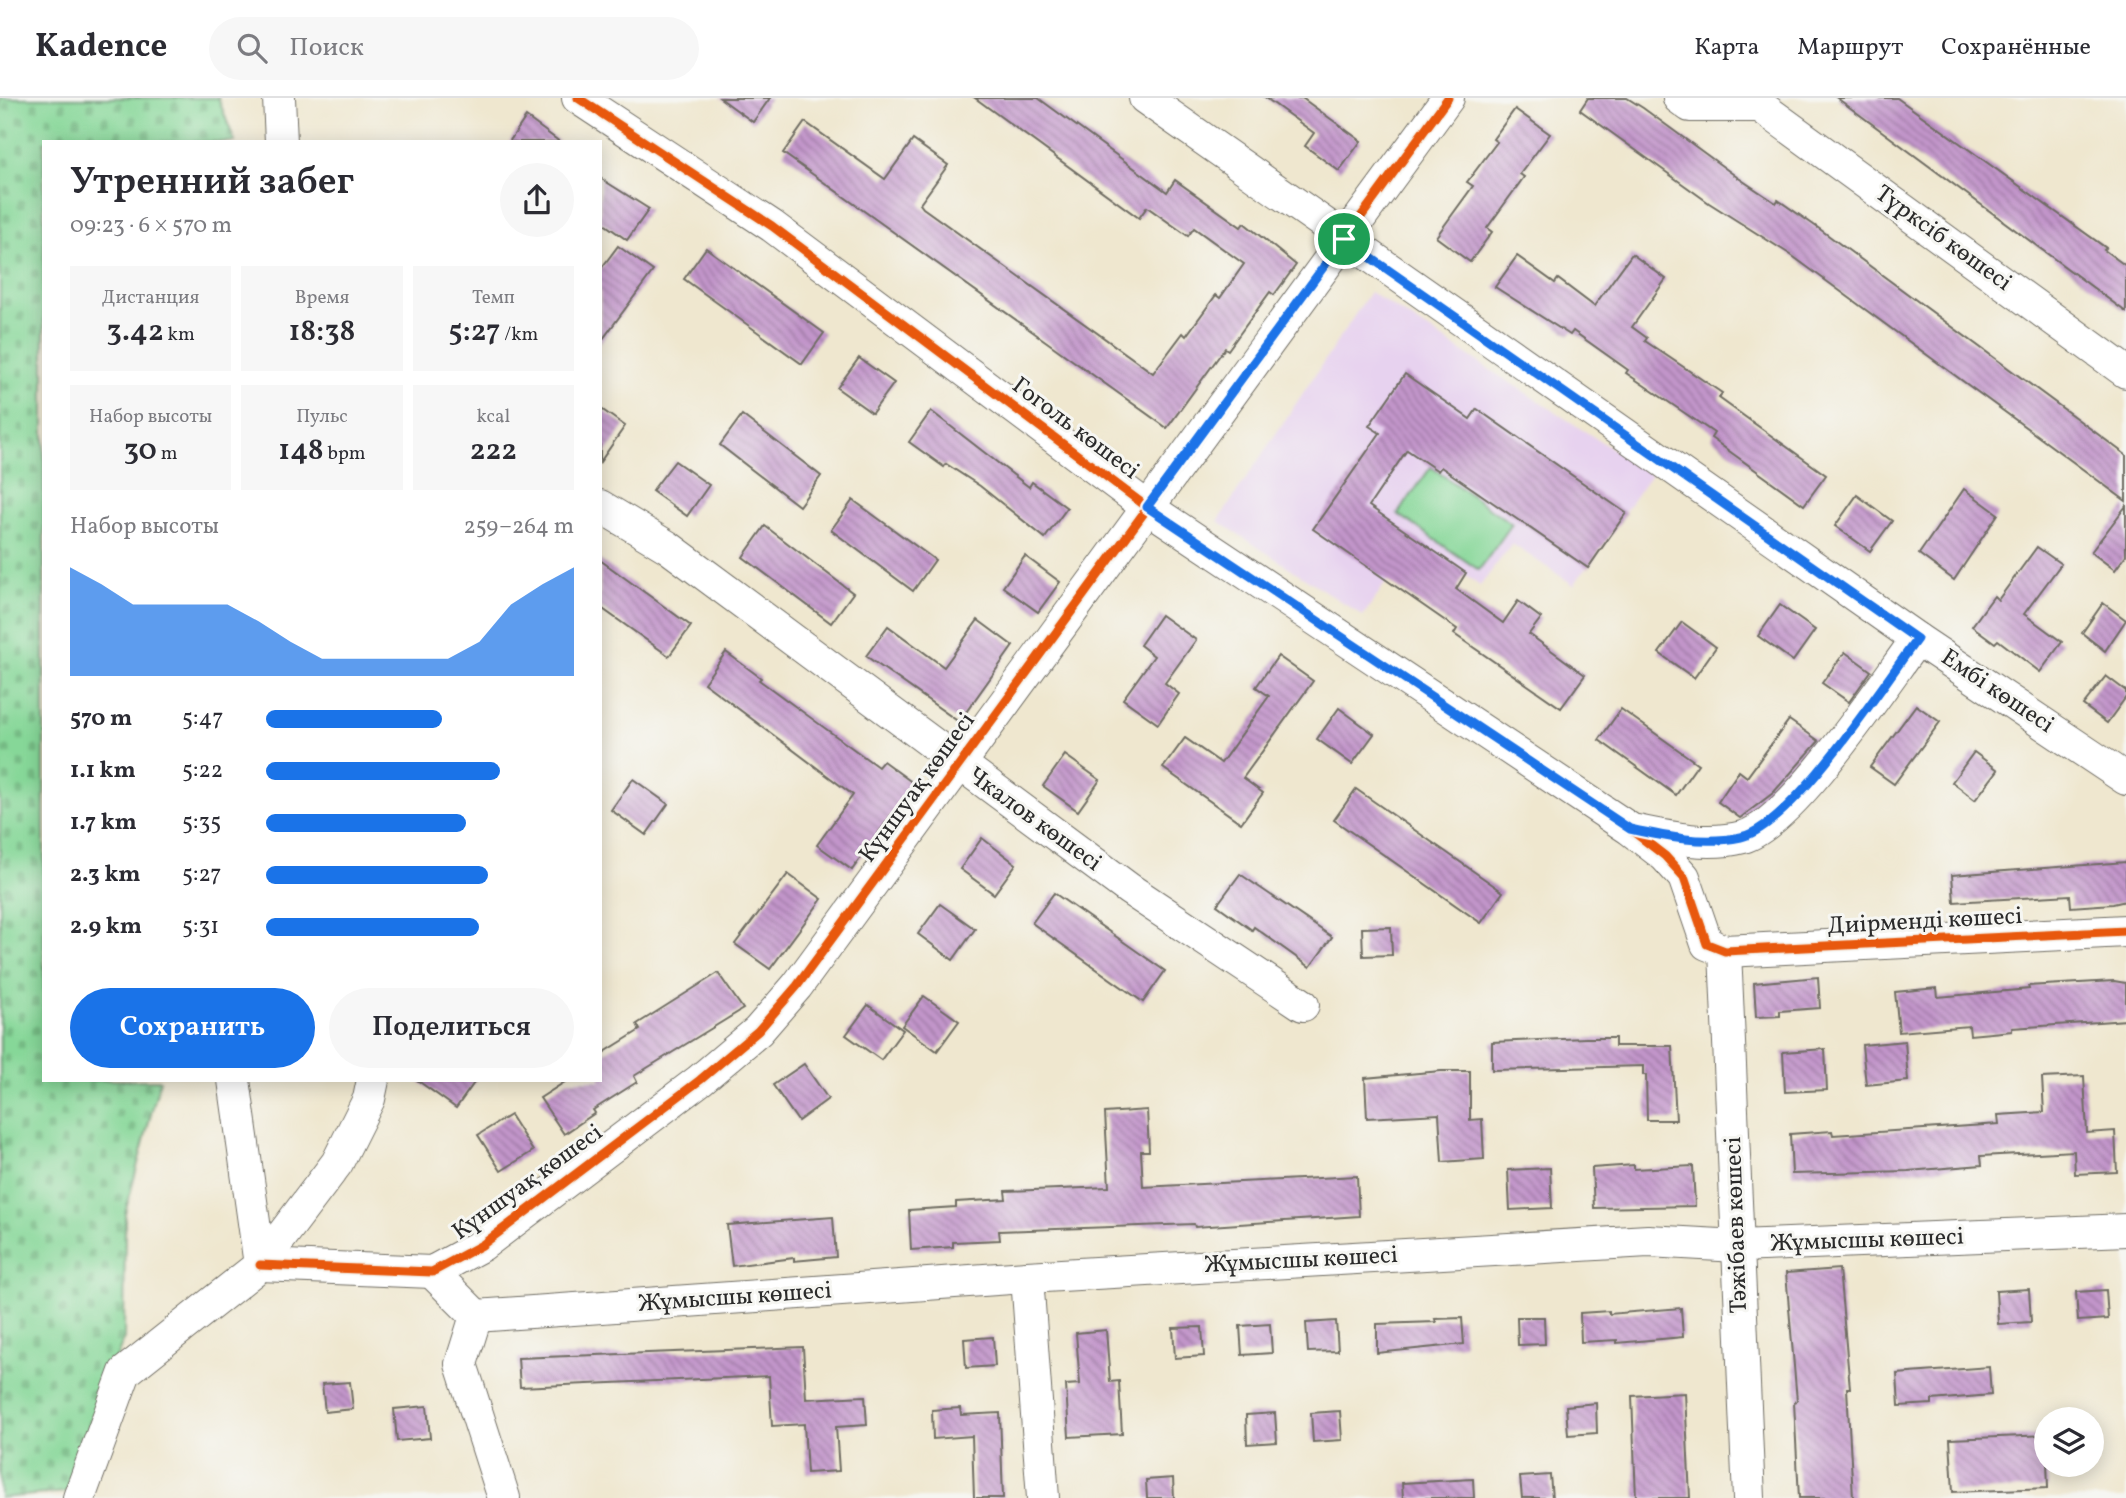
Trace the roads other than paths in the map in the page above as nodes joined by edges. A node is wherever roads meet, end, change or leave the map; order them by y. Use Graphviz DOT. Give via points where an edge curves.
graph roads {
  1 [pos="279,98"];
  2 [pos="578,98"];
  3 [pos="1145,98"];
  4 [pos="1448,98"];
  5 [pos="1679,98"];
  6 [pos="1758,102"];
  7 [pos="281,140"];
  8 [pos="1344,239"];
  9 [pos="2126,372"];
  10 [pos="602,507"];
  11 [pos="1147,507"];
  12 [pos="1917,639"];
  13 [pos="959,765"];
  14 [pos="2126,779"];
  15 [pos="1630,829"];
  16 [pos="2126,931"];
  17 [pos="1716,947"];
  18 [pos="1303,1006"];
  19 [pos="234,1082"];
  20 [pos="373,1082"];
  21 [pos="2126,1230"];
  22 [pos="1738,1246"];
  23 [pos="260,1265"];
  24 [pos="432,1272"];
  25 [pos="1027,1277"];
  26 [pos="476,1316"];
  27 [pos="79,1498"];
  28 [pos="504,1498"];
  29 [pos="1043,1498"];
  30 [pos="1749,1498"];
  1 -- 7 [label="street"];
  2 -- 11 [label="street, Гоголь көшесі" via="772,226"];
  3 -- 8 [label="street, Ембі көшесі"];
  4 -- 8 [label="street, Күншуақ көшесі"];
  5 -- 6 [label="street, Түрксіб көшесі" via="1690,106"];
  6 -- 9 [label="street, Түрксіб көшесі"];
  8 -- 11 [label="street, Күншуақ көшесі"];
  8 -- 12 [label="street, Ембі көшесі"];
  10 -- 13 [label="street, Чкалов көшесі" via="668,547"];
  11 -- 13 [label="street, Күншуақ көшесі"];
  11 -- 15 [label="street, Гоголь көшесі"];
  12 -- 14 [label="street, Ембі көшесі"];
  12 -- 15 [label="street" via="1811,781 1769,822 1744,837 1704,841"];
  13 -- 18 [label="street, Чкалов көшесі" via="1129,889"];
  13 -- 24 [label="street, Күншуақ көшесі" via="797,986 758,1031 482,1245"];
  15 -- 17 [label="street, Гоголь көшесі" via="1684,877"];
  16 -- 17 [label="street, Диірменді көшесі"];
  17 -- 22 [label="street, Тәжібаев көшесі"];
  19 -- 23 [label="street"];
  20 -- 23 [label="street" via="369,1099 337,1163"];
  21 -- 22 [label="street, Жұмысшы көшесі"];
  22 -- 25 [label="street, Жұмысшы көшесі" via="1648,1241"];
  22 -- 30 [label="street, Тәжібаев көшесі"];
  23 -- 24 [label="street"];
  23 -- 27 [label="street" via="125,1372"];
  24 -- 26 [label="street"];
  25 -- 26 [label="street, Жұмысшы көшесі"];
  25 -- 29 [label="street"];
  26 -- 28 [label="street" via="461,1364"];
}
